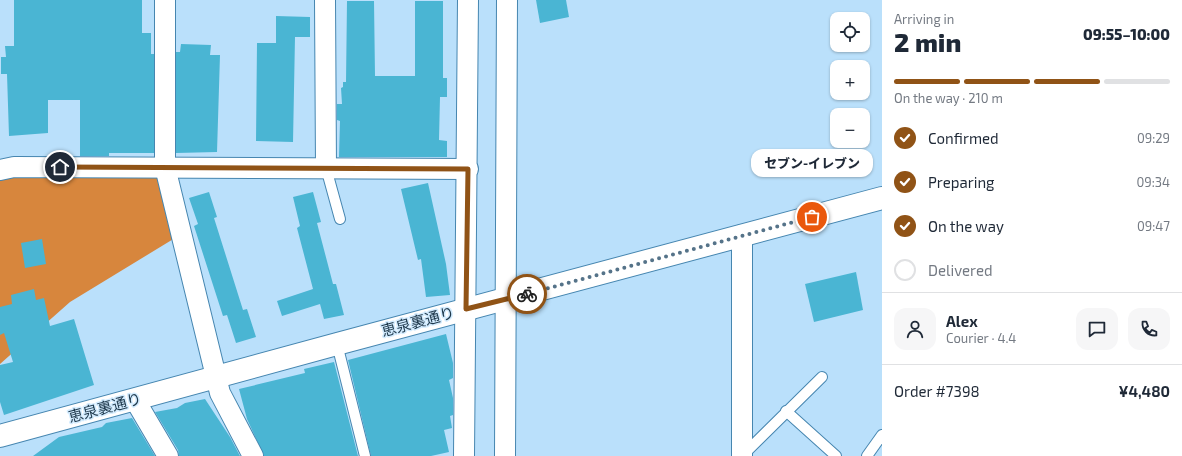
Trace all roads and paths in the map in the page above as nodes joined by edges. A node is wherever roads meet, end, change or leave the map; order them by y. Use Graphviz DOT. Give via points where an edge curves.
graph roads {
  1 [pos="165,0"];
  2 [pos="325,0"];
  3 [pos="468,0"];
  4 [pos="507,0"];
  5 [pos="165,168"];
  6 [pos="326,168"];
  7 [pos="468,169"];
  8 [pos="0,170"];
  9 [pos="882,198"];
  10 [pos="340,219"];
  11 [pos="742,235"];
  12 [pos="507,299"];
  13 [pos="466,309"];
  14 [pos="337,344"];
  15 [pos="822,377"];
  16 [pos="216,378"];
  17 [pos="135,400"];
  18 [pos="786,411"];
  19 [pos="882,435"];
  20 [pos="0,436"];
  21 [pos="168,456"];
  22 [pos="253,456"];
  23 [pos="364,456"];
  24 [pos="464,456"];
  25 [pos="505,456"];
  26 [pos="742,456"];
  27 [pos="836,456"];
  28 [pos="867,456"];
  1 -- 5 [label="street"];
  2 -- 6 [label="street"];
  3 -- 7 [label="street"];
  4 -- 12 [label="street"];
  5 -- 6 [label="street"];
  5 -- 8 [label="street" via="14,167"];
  5 -- 16 [label="street"];
  6 -- 7 [label="street"];
  6 -- 10 [label="lane"];
  7 -- 13 [label="street"];
  9 -- 11 [label="street, 恵泉裏通り"];
  11 -- 12 [label="street, 恵泉裏通り"];
  11 -- 26 [label="street"];
  12 -- 13 [label="street, 恵泉裏通り"];
  12 -- 25 [label="street"];
  13 -- 14 [label="street, 恵泉裏通り"];
  13 -- 24 [label="street"];
  14 -- 16 [label="street, 恵泉裏通り"];
  14 -- 23 [label="lane"];
  15 -- 18 [label="lane"];
  16 -- 17 [label="street, 恵泉裏通り"];
  16 -- 22 [label="street" via="220,394"];
  17 -- 20 [label="street, 恵泉裏通り"];
  17 -- 21 [label="street"];
  18 -- 26 [label="lane"];
  18 -- 27 [label="lane"];
  19 -- 28 [label="lane"];
}
